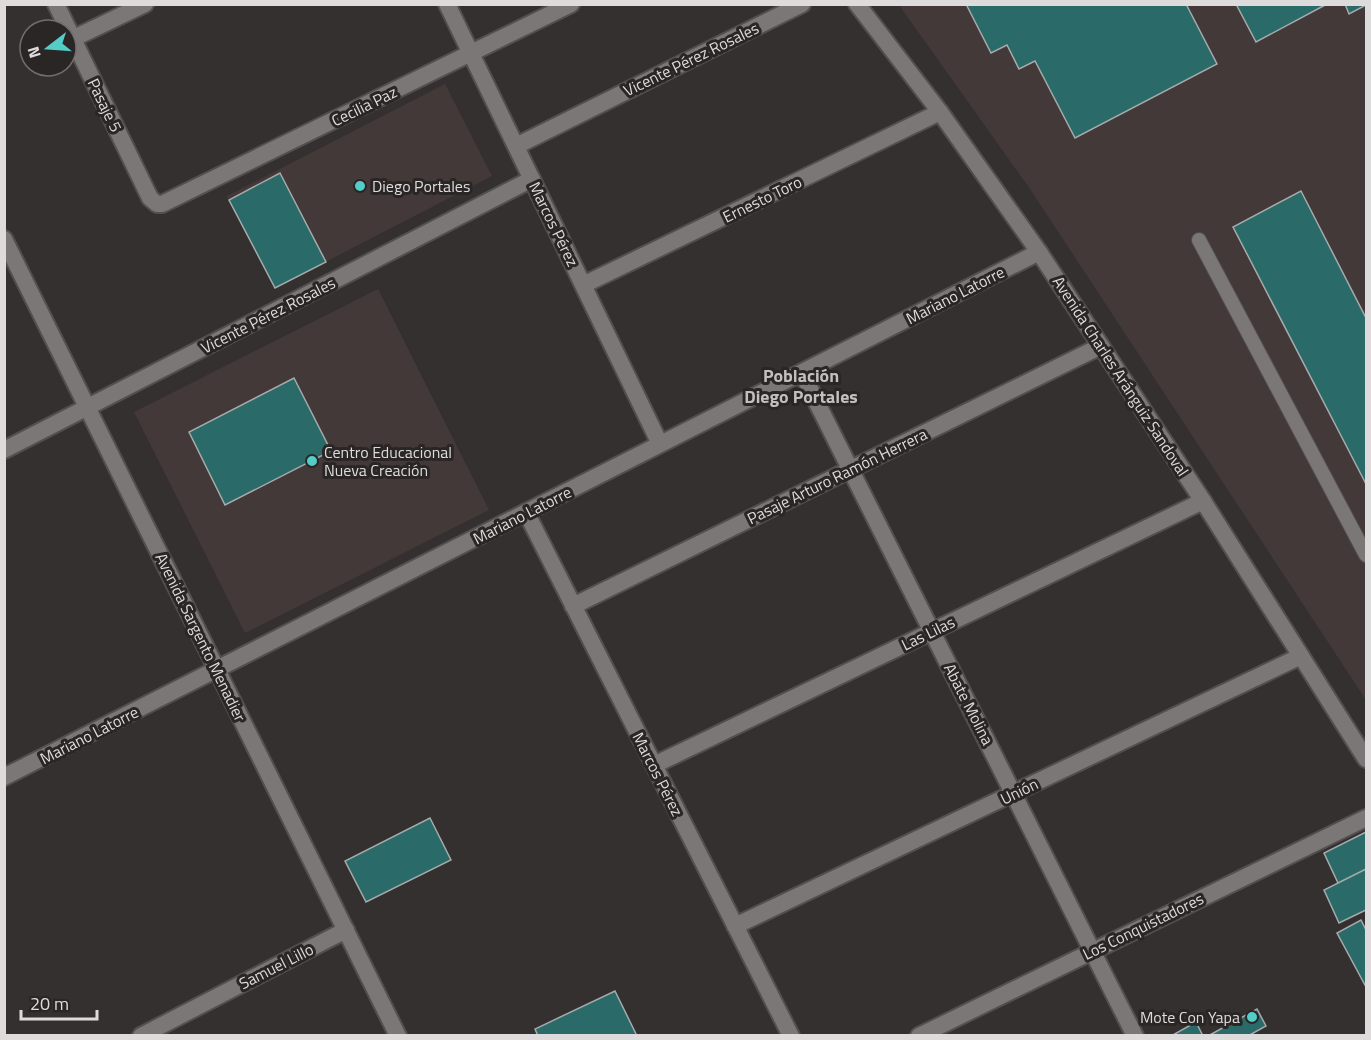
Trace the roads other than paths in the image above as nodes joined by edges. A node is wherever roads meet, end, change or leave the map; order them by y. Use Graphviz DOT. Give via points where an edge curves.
graph roads {
  1 [pos="56,4"];
  2 [pos="146,4"];
  3 [pos="447,4"];
  4 [pos="571,4"];
  5 [pos="802,4"];
  6 [pos="857,4"];
  7 [pos="62,18"];
  8 [pos="78,36"];
  9 [pos="78,51"];
  10 [pos="471,53"];
  11 [pos="940,112"];
  12 [pos="516,146"];
  13 [pos="532,179"];
  14 [pos="158,204"];
  15 [pos="4,239"];
  16 [pos="1200,240"];
  17 [pos="1040,252"];
  18 [pos="583,285"];
  19 [pos="1101,346"];
  20 [pos="802,373"];
  21 [pos="88,408"];
  22 [pos="660,444"];
  23 [pos="4,450"];
  24 [pos="851,469"];
  25 [pos="1203,501"];
  26 [pos="526,512"];
  27 [pos="1366,555"];
  28 [pos="573,606"];
  29 [pos="932,631"];
  30 [pos="1301,656"];
  31 [pos="217,669"];
  32 [pos="1366,759"];
  33 [pos="654,765"];
  34 [pos="4,777"];
  35 [pos="1014,794"];
  36 [pos="1366,818"];
  37 [pos="735,926"];
  38 [pos="346,930"];
  39 [pos="1093,950"];
  40 [pos="141,1035"];
  41 [pos="398,1035"];
  42 [pos="791,1035"];
  43 [pos="919,1035"];
  44 [pos="1136,1035"];
  1 -- 7 [label="street, Pasaje 5"];
  2 -- 8 [label="street"];
  3 -- 10 [label="street, Marcos Pérez"];
  4 -- 10 [label="street, Cecilia Paz"];
  5 -- 12 [label="street, Vicente Pérez Rosales"];
  6 -- 11 [label="street, Avenida Charles Aránguiz Sandoval"];
  9 -- 14 [label="street, Pasaje 5" via="150,198"];
  10 -- 12 [label="street, Marcos Pérez"];
  10 -- 14 [label="street, Cecilia Paz"];
  11 -- 17 [label="street, Avenida Charles Aránguiz Sandoval"];
  11 -- 18 [label="street, Ernesto Toro"];
  12 -- 13 [label="street, Marcos Pérez"];
  13 -- 18 [label="street, Marcos Pérez"];
  13 -- 21 [label="street, Vicente Pérez Rosales"];
  15 -- 21 [label="street, Avenida Sargento Menadier"];
  16 -- 27 [label="lane"];
  17 -- 19 [label="street, Avenida Charles Aránguiz Sandoval"];
  17 -- 20 [label="street, Mariano Latorre"];
  18 -- 22 [label="street, Marcos Pérez"];
  19 -- 24 [label="street, Pasaje Arturo Ramón Herrera"];
  19 -- 25 [label="street, Avenida Charles Aránguiz Sandoval"];
  20 -- 22 [label="street, Mariano Latorre"];
  20 -- 24 [label="street, Abate Molina"];
  21 -- 23 [label="street, Vicente Pérez Rosales"];
  21 -- 31 [label="street, Avenida Sargento Menadier"];
  22 -- 26 [label="street, Mariano Latorre"];
  24 -- 28 [label="street, Pasaje Arturo Ramón Herrera"];
  24 -- 29 [label="street, Abate Molina"];
  25 -- 29 [label="street, Las Lilas"];
  25 -- 30 [label="street, Avenida Charles Aránguiz Sandoval"];
  26 -- 28 [label="street, Marcos Pérez"];
  26 -- 31 [label="street, Mariano Latorre"];
  28 -- 33 [label="street, Marcos Pérez"];
  29 -- 33 [label="street, Las Lilas"];
  29 -- 35 [label="street, Abate Molina"];
  30 -- 32 [label="street, Avenida Charles Aránguiz Sandoval"];
  30 -- 35 [label="street, Unión"];
  31 -- 34 [label="street, Mariano Latorre"];
  31 -- 38 [label="street, Avenida Sargento Menadier"];
  33 -- 37 [label="street, Marcos Pérez"];
  35 -- 37 [label="street, Unión"];
  35 -- 39 [label="street, Abate Molina"];
  36 -- 39 [label="street, Los Conquistadores"];
  37 -- 42 [label="street, Marcos Pérez"];
  38 -- 40 [label="street, Samuel Lillo"];
  38 -- 41 [label="street, Avenida Sargento Menadier"];
  39 -- 43 [label="street, Los Conquistadores"];
  39 -- 44 [label="street, Abate Molina"];
}
